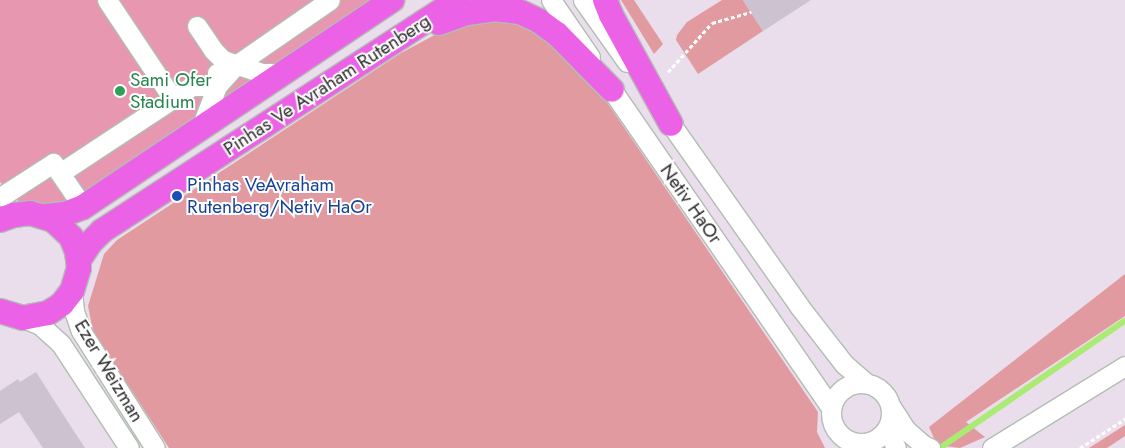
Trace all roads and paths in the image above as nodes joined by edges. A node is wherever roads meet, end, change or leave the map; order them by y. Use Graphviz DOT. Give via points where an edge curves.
graph roads {
  1 [pos="107,0"];
  2 [pos="330,0"];
  3 [pos="392,0"];
  4 [pos="458,0"];
  5 [pos="551,0"];
  6 [pos="583,0"];
  7 [pos="605,0"];
  8 [pos="751,12"];
  9 [pos="197,26"];
  10 [pos="213,50"];
  11 [pos="379,52"];
  12 [pos="236,65"];
  13 [pos="668,72"];
  14 [pos="284,73"];
  15 [pos="217,86"];
  16 [pos="612,90"];
  17 [pos="173,99"];
  18 [pos="670,124"];
  19 [pos="200,130"];
  20 [pos="60,173"];
  21 [pos="1,195"];
  22 [pos="83,208"];
  23 [pos="38,215"];
  24 [pos="0,220"];
  25 [pos="79,260"];
  26 [pos="72,291"];
  27 [pos="8,314"];
  28 [pos="1125,366"];
  29 [pos="866,383"];
  30 [pos="831,407"];
  31 [pos="891,407"];
  32 [pos="1125,419"];
  33 [pos="847,444"];
  34 [pos="129,448"];
  35 [pos="155,448"];
  36 [pos="868,448"];
  37 [pos="896,448"];
  38 [pos="911,448"];
  39 [pos="930,448"];
  40 [pos="992,448"];
  41 [pos="1080,448"];
  1 -- 17 [label="street"];
  2 -- 12 [label="street"];
  3 -- 14 [label="main road, Pinhas Ve Avraham Rutenberg"];
  4 -- 11 [label="main road, Pinhas Ve Avraham Rutenberg"];
  5 -- 16 [label="street, Netiv HaOr"];
  6 -- 18 [label="street, Netiv HaOr"];
  7 -- 18 [label="main road"];
  8 -- 13 [label="path" via="712,23"];
  9 -- 10 [label="street"];
  10 -- 12 [label="street" via="223,60"];
  10 -- 15 [label="street"];
  11 -- 16 [label="main road" via="467,13 494,9 520,12 557,34"];
  11 -- 25 [label="main road, Pinhas Ve Avraham Rutenberg" via="102,231"];
  12 -- 14 [label="street" via="262,74"];
  12 -- 15 [label="street"];
  14 -- 19 [label="main road, Pinhas Ve Avraham Rutenberg"];
  15 -- 17 [label="street" via="192,86"];
  15 -- 19 [label="street"];
  16 -- 30 [label="street, Netiv HaOr"];
  17 -- 20 [label="street"];
  18 -- 29 [label="street, Netiv HaOr" via="799,306 844,364"];
  19 -- 22 [label="main road, Pinhas Ve Avraham Rutenberg"];
  20 -- 21 [label="street" via="53,162"];
  20 -- 22 [label="street"];
  21 -- 23 [label="street"];
  22 -- 23 [label="main road, Pinhas Ve Avraham Rutenberg" via="65,214"];
  23 -- 24 [label="main road, Pinhas Ve Avraham Rutenberg" via="14,215"];
  23 -- 25 [label="main road" via="60,224 71,237"];
  25 -- 26 [label="main road" via="78,276"];
  26 -- 27 [label="main road" via="62,304 48,313"];
  26 -- 35 [label="street, Ezer Weizman" via="81,331"];
  27 -- 34 [label="street, Ezer Weizman" via="40,325 61,344"];
  28 -- 40 [label="street"];
  29 -- 30 [label="street" via="848,385 834,398"];
  29 -- 31 [label="street" via="883,392"];
  30 -- 33 [label="street" via="832,424"];
  31 -- 33 [label="street" via="890,423 880,437"];
  31 -- 37 [label="street" via="890,434"];
  31 -- 38 [label="street" via="898,429"];
  31 -- 39 [label="street" via="906,430"];
  32 -- 41 [label="path"];
  33 -- 36 [label="street"];
}
